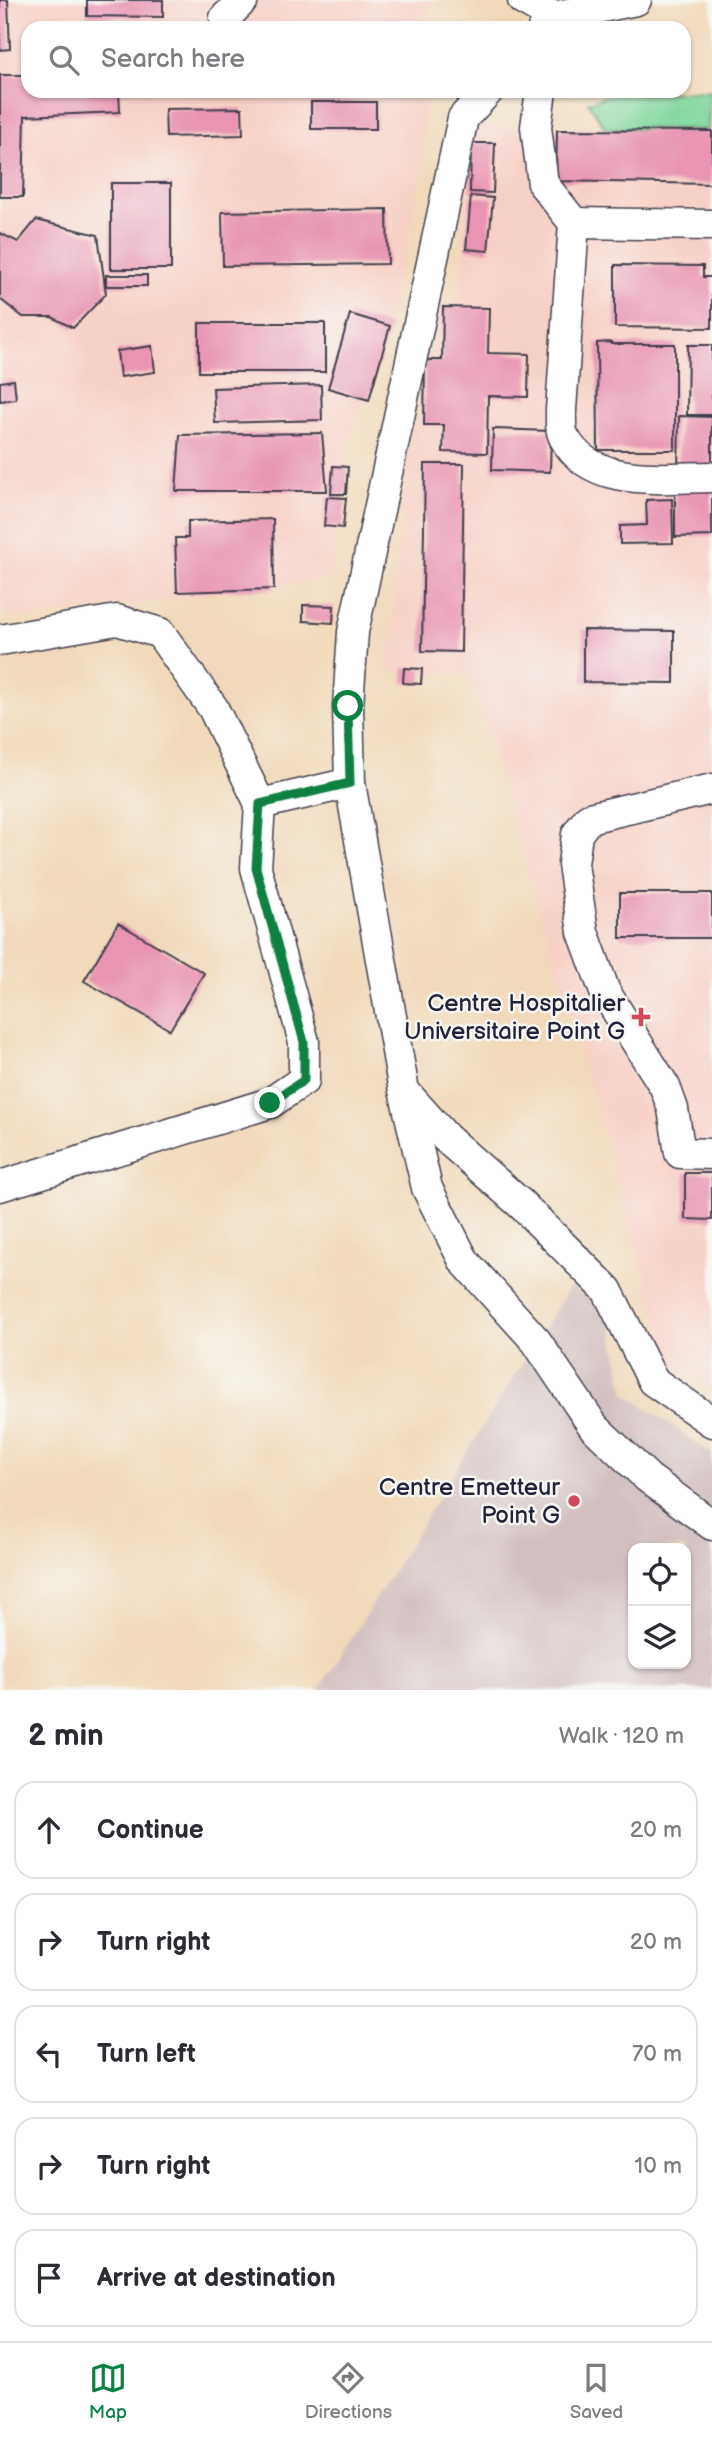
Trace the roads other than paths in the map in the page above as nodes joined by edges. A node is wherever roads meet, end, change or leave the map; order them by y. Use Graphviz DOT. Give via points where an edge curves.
graph roads {
  1 [pos="523,0"];
  2 [pos="636,0"];
  3 [pos="546,21"];
  4 [pos="560,21"];
  5 [pos="482,98"];
  6 [pos="540,98"];
  7 [pos="574,223"];
  8 [pos="712,225"];
  9 [pos="712,477"];
  10 [pos="0,640"];
  11 [pos="350,783"];
  12 [pos="712,789"];
  13 [pos="260,804"];
  14 [pos="404,1091"];
  15 [pos="712,1154"];
  16 [pos="0,1186"];
  17 [pos="712,1422"];
  18 [pos="712,1525"];
  1 -- 3 [label="street"];
  2 -- 4 [label="street"];
  5 -- 11 [label="street" via="463,118 353,632 348,706"];
  6 -- 7 [label="street" via="536,127 542,184"];
  7 -- 8 [label="street"];
  7 -- 9 [label="street" via="563,435 581,460 622,477"];
  10 -- 13 [label="street" via="117,620 160,633 213,708"];
  11 -- 13 [label="street"];
  11 -- 14 [label="street"];
  12 -- 15 [label="street" via="589,818 577,834 573,864 583,932 605,992 665,1087 680,1153"];
  13 -- 16 [label="street" via="256,868 304,1042 304,1080 270,1103"];
  14 -- 17 [label="street" via="446,1138 607,1290 653,1381"];
  14 -- 18 [label="street" via="428,1188 464,1261 536,1341 594,1427 648,1478"];
}
